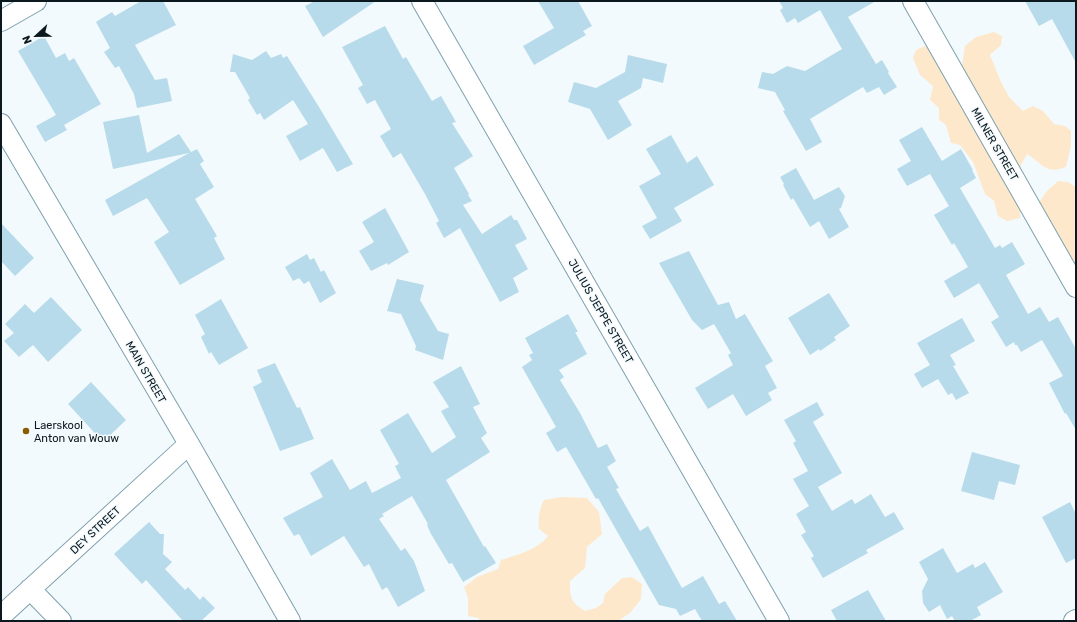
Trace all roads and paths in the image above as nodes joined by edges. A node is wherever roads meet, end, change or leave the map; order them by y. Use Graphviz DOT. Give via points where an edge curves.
graph roads {
  1 [pos="36,1"];
  2 [pos="422,1"];
  3 [pos="913,1"];
  4 [pos="1,21"];
  5 [pos="1,124"];
  6 [pos="1076,287"];
  7 [pos="188,444"];
  8 [pos="30,589"];
  9 [pos="1,616"];
  10 [pos="61,621"];
  11 [pos="290,621"];
  12 [pos="780,621"];
  1 -- 4 [label="street"];
  2 -- 12 [label="street, JULIUS JEPPE STREET"];
  3 -- 6 [label="street, MILNER STREET"];
  5 -- 7 [label="street, MAIN STREET"];
  7 -- 8 [label="street, DEY STREET"];
  7 -- 11 [label="street, MAIN STREET"];
  8 -- 9 [label="street, DEY STREET"];
  8 -- 10 [label="street"];
}
